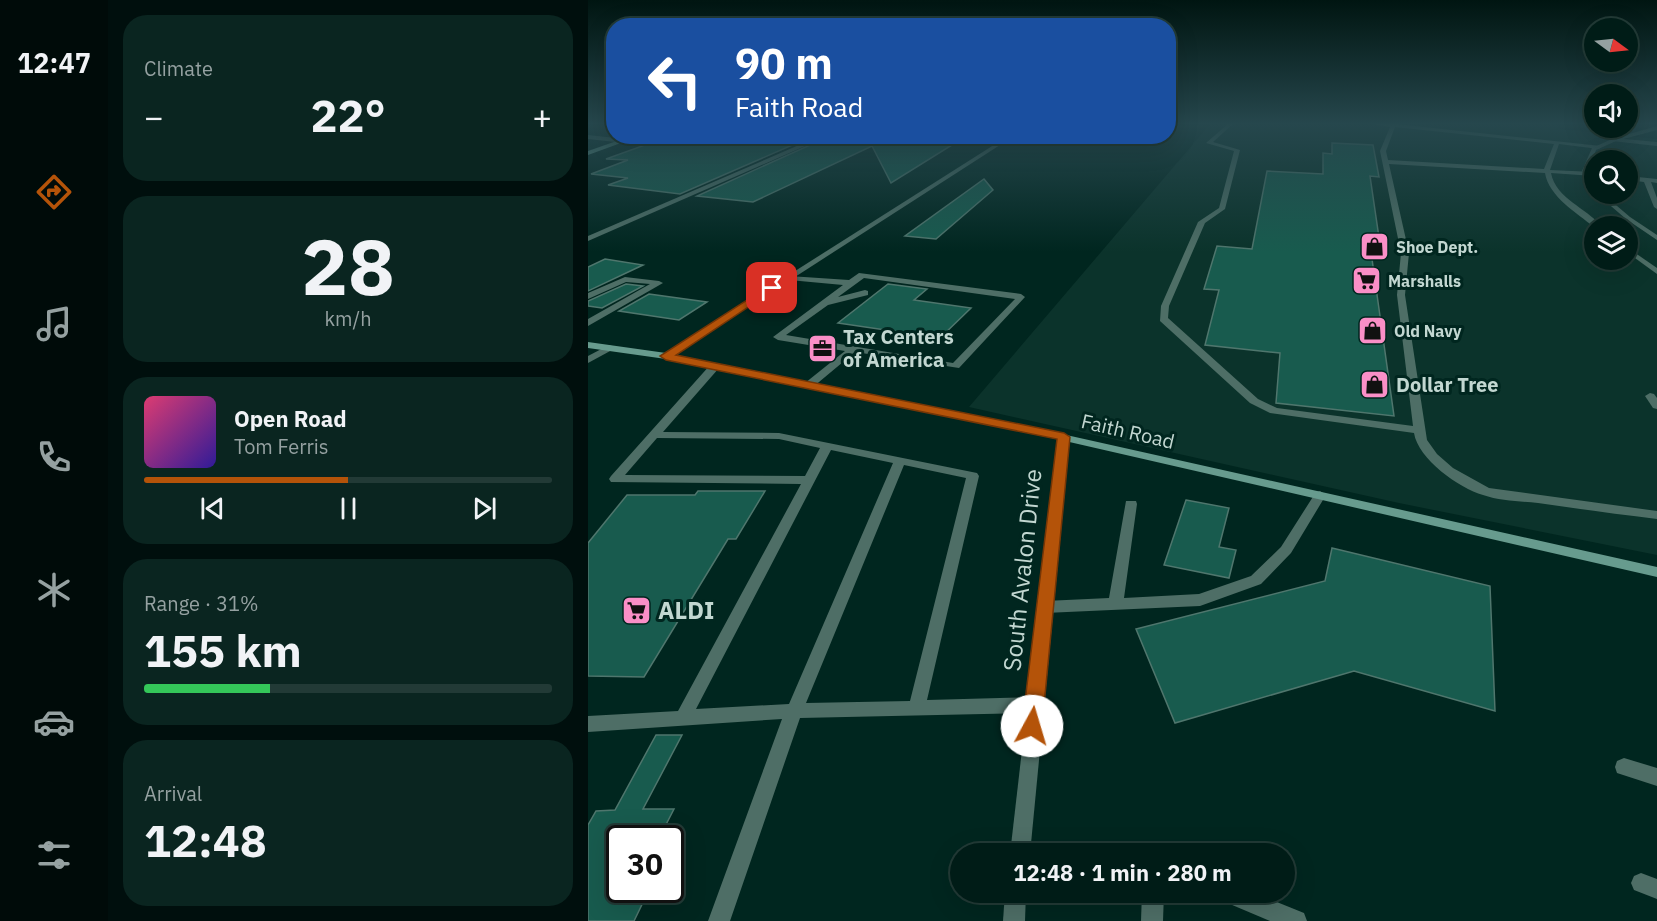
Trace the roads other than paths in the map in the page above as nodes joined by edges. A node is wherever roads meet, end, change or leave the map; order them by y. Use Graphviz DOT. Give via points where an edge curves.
graph roads {
  1 [pos="757,166"];
  2 [pos="965,166"];
  3 [pos="1234,166"];
  4 [pos="1387,166"];
  5 [pos="1457,166"];
  6 [pos="1549,166"];
  7 [pos="1547,171"];
  8 [pos="1584,173"];
  9 [pos="1638,179"];
  10 [pos="1647,180"];
  11 [pos="1657,181"];
  12 [pos="1612,204"];
  13 [pos="1657,207"];
  14 [pos="1586,216"];
  15 [pos="1657,238"];
  16 [pos="588,239"];
  17 [pos="1638,258"];
  18 [pos="1657,272"];
  19 [pos="878,277"];
  20 [pos="789,278"];
  21 [pos="852,283"];
  22 [pos="874,287"];
  23 [pos="865,293"];
  24 [pos="588,296"];
  25 [pos="825,303"];
  26 [pos="588,323"];
  27 [pos="588,345"];
  28 [pos="609,348"];
  29 [pos="853,349"];
  30 [pos="666,356"];
  31 [pos="588,360"];
  32 [pos="715,366"];
  33 [pos="809,386"];
  34 [pos="1650,396"];
  35 [pos="1657,406"];
  36 [pos="1419,430"];
  37 [pos="652,435"];
  38 [pos="1064,437"];
  39 [pos="827,446"];
  40 [pos="898,462"];
  41 [pos="810,480"];
  42 [pos="1320,495"];
  43 [pos="1131,504"];
  44 [pos="1657,515"];
  45 [pos="1657,572"];
  46 [pos="1116,604"];
  47 [pos="1046,607"];
  48 [pos="1034,705"];
  49 [pos="917,708"];
  50 [pos="794,711"];
  51 [pos="683,718"];
  52 [pos="588,724"];
  53 [pos="1624,767"];
  54 [pos="1657,777"];
  55 [pos="1021,843"];
  56 [pos="1015,903"];
  57 [pos="1153,903"];
  58 [pos="1252,903"];
  59 [pos="719,921"];
  60 [pos="1014,921"];
  61 [pos="1152,921"];
  62 [pos="1296,921"];
  1 -- 16 [label="street"];
  2 -- 20 [label="street"];
  3 -- 36 [label="street" via="1222,209 1202,222 1163,319 1254,401 1274,411"];
  4 -- 36 [label="street" via="1405,254 1401,295"];
  5 -- 7 [label="street"];
  6 -- 7 [label="street"];
  7 -- 8 [label="street"];
  7 -- 14 [label="street" via="1550,182 1563,198"];
  9 -- 10 [label="street"];
  10 -- 11 [label="street"];
  10 -- 13 [label="street"];
  12 -- 15 [label="street"];
  17 -- 18 [label="street"];
  19 -- 21 [label="street" via="862,275"];
  19 -- 22 [label="street"];
  19 -- 29 [label="street" via="1021,297 955,366"];
  20 -- 21 [label="street"];
  20 -- 30 [label="street"];
  21 -- 25 [label="street"];
  23 -- 25 [label="street"];
  24 -- 26 [label="street" via="625,279 659,283"];
  25 -- 29 [label="street" via="778,337"];
  27 -- 28 [label="main road, Faith Road"];
  28 -- 30 [label="main road, Faith Road"];
  28 -- 31 [label="street"];
  29 -- 33 [label="street"];
  30 -- 32 [label="main road, Faith Road"];
  32 -- 33 [label="main road, Faith Road"];
  32 -- 37 [label="street"];
  33 -- 38 [label="main road, Faith Road"];
  34 -- 35 [label="street"];
  36 -- 44 [label="street" via="1428,453 1461,481 1486,492"];
  37 -- 39 [label="street" via="779,436"];
  37 -- 41 [label="street" via="615,479"];
  38 -- 42 [label="main road, Faith Road"];
  38 -- 47 [label="street, South Avalon Drive"];
  39 -- 40 [label="street"];
  39 -- 41 [label="street"];
  40 -- 49 [label="street" via="973,476"];
  40 -- 50 [label="street"];
  41 -- 51 [label="street"];
  42 -- 45 [label="main road, Faith Road"];
  42 -- 46 [label="street" via="1286,550 1257,580 1200,600"];
  43 -- 46 [label="street"];
  46 -- 47 [label="street"];
  47 -- 48 [label="street, South Avalon Drive"];
  48 -- 49 [label="street"];
  48 -- 55 [label="street, South Avalon Drive"];
  49 -- 50 [label="street"];
  50 -- 51 [label="street"];
  50 -- 59 [label="street"];
  51 -- 52 [label="street"];
  53 -- 54 [label="street"];
  56 -- 60 [label="street"];
  57 -- 61 [label="street"];
  58 -- 62 [label="street"];
}
